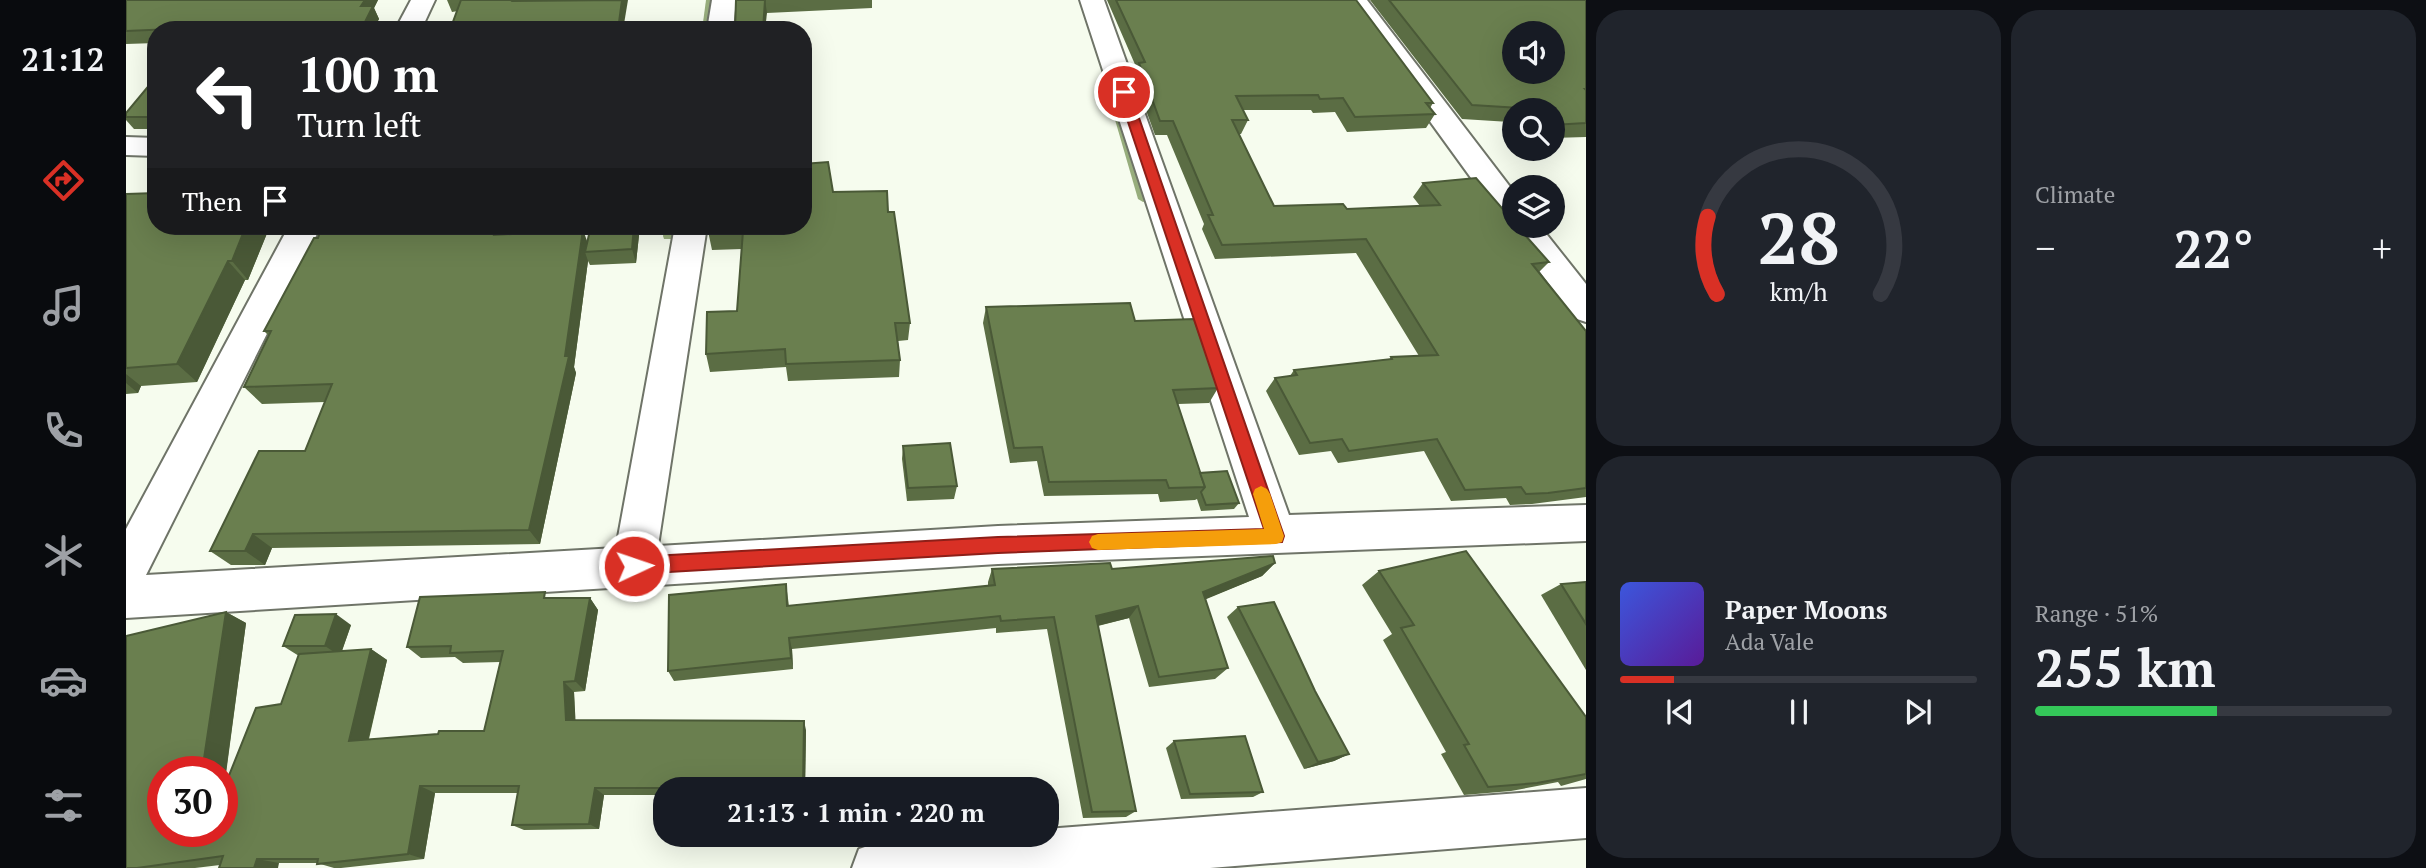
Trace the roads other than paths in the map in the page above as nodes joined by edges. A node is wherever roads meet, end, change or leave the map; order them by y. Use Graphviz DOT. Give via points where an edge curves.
graph roads {
  1 [pos="424,0"];
  2 [pos="724,0"];
  3 [pos="1092,0"];
  4 [pos="1354,0"];
  5 [pos="413,21"];
  6 [pos="721,21"];
  7 [pos="126,146"];
  8 [pos="147,147"];
  9 [pos="1502,198"];
  10 [pos="300,235"];
  11 [pos="689,235"];
  12 [pos="1532,238"];
  13 [pos="1586,309"];
  14 [pos="1586,523"];
  15 [pos="1276,536"];
  16 [pos="634,566"];
  17 [pos="126,571"];
  18 [pos="126,597"];
  19 [pos="1586,813"];
  20 [pos="930,865"];
  21 [pos="878,868"];
  1 -- 5 [label="street"];
  2 -- 6 [label="street"];
  3 -- 15 [label="street"];
  4 -- 9 [label="street"];
  7 -- 8 [label="street"];
  10 -- 17 [label="street"];
  11 -- 16 [label="street"];
  12 -- 13 [label="street"];
  14 -- 15 [label="street"];
  15 -- 16 [label="street" via="998,545"];
  16 -- 18 [label="street"];
  19 -- 20 [label="street"];
  20 -- 21 [label="street"];
}
